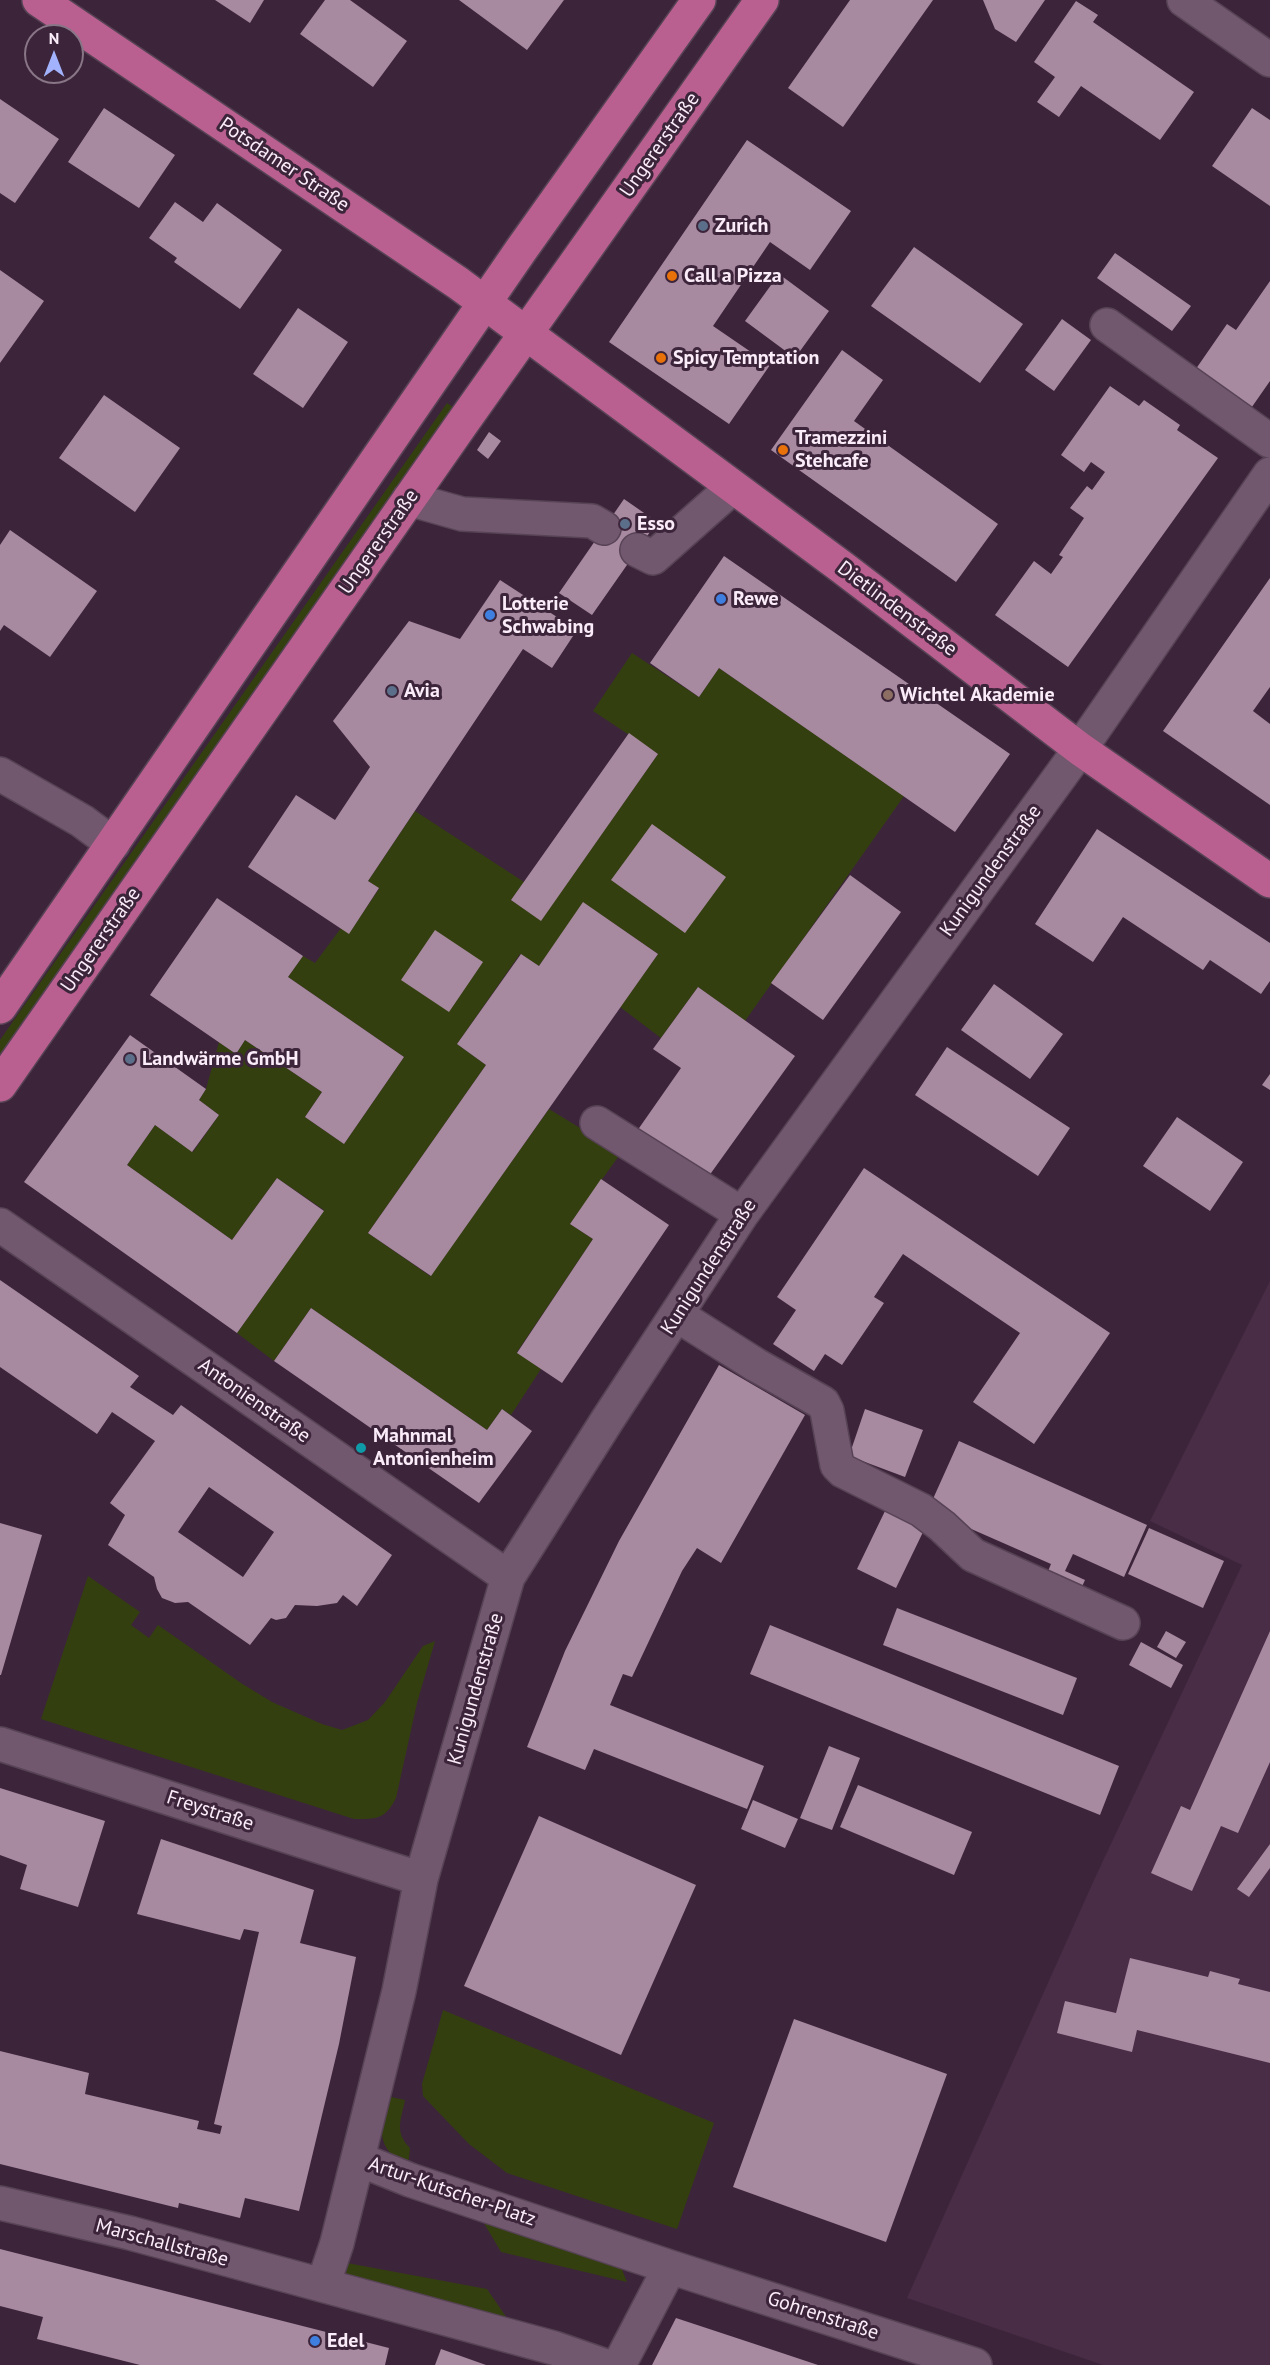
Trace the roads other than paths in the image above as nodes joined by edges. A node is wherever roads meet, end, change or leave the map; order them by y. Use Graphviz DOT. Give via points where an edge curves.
graph roads {
  1 [pos="699,0"];
  2 [pos="762,0"];
  3 [pos="1184,0"];
  4 [pos="56,5"];
  5 [pos="1270,60"];
  6 [pos="485,302"];
  7 [pos="1107,325"];
  8 [pos="527,332"];
  9 [pos="1270,441"];
  10 [pos="1270,474"];
  11 [pos="733,487"];
  12 [pos="409,499"];
  13 [pos="604,528"];
  14 [pos="637,550"];
  15 [pos="1080,749"];
  16 [pos="0,774"];
  17 [pos="113,844"];
  18 [pos="1270,881"];
  19 [pos="0,1007"];
  20 [pos="0,1085"];
  21 [pos="597,1123"];
  22 [pos="742,1214"];
  23 [pos="0,1225"];
  24 [pos="676,1316"];
  25 [pos="508,1577"];
  26 [pos="1123,1623"];
  27 [pos="0,1744"];
  28 [pos="421,1879"];
  29 [pos="358,2159"];
  30 [pos="0,2203"];
  31 [pos="670,2267"];
  32 [pos="323,2285"];
  33 [pos="603,2365"];
  34 [pos="619,2365"];
  35 [pos="975,2365"];
  1 -- 6 [label="main road"];
  2 -- 8 [label="main road, Ungererstraße"];
  3 -- 5 [label="street"];
  4 -- 6 [label="main road, Potsdamer Straße"];
  6 -- 8 [label="main road, Potsdamer Straße"];
  6 -- 17 [label="main road"];
  7 -- 9 [label="street"];
  8 -- 11 [label="main road, Dietlindenstraße"];
  8 -- 12 [label="main road, Ungererstraße"];
  10 -- 15 [label="street, Kunigundenstraße"];
  11 -- 14 [label="street" via="653,558"];
  11 -- 15 [label="main road, Dietlindenstraße"];
  12 -- 13 [label="street" via="462,514 592,520"];
  12 -- 20 [label="main road, Ungererstraße"];
  15 -- 18 [label="main road, Dietlindenstraße"];
  15 -- 22 [label="street, Kunigundenstraße"];
  16 -- 17 [label="street" via="82,821"];
  17 -- 19 [label="main road"];
  21 -- 22 [label="street"];
  22 -- 24 [label="street, Kunigundenstraße"];
  23 -- 25 [label="street, Antonienstraße"];
  24 -- 25 [label="street, Kunigundenstraße"];
  24 -- 26 [label="street" via="823,1403 837,1465 843,1471 921,1510 973,1555"];
  25 -- 28 [label="street, Kunigundenstraße"];
  27 -- 28 [label="street, Freystraße"];
  28 -- 29 [label="street, Kunigundenstraße" via="399,1991"];
  29 -- 31 [label="street, Artur-Kutscher-Platz"];
  29 -- 32 [label="street, Artur-Kutscher-Platz"];
  30 -- 32 [label="street, Marschallstraße"];
  31 -- 34 [label="street"];
  31 -- 35 [label="street, Gohrenstraße"];
  32 -- 33 [label="street" via="555,2348"];
}
